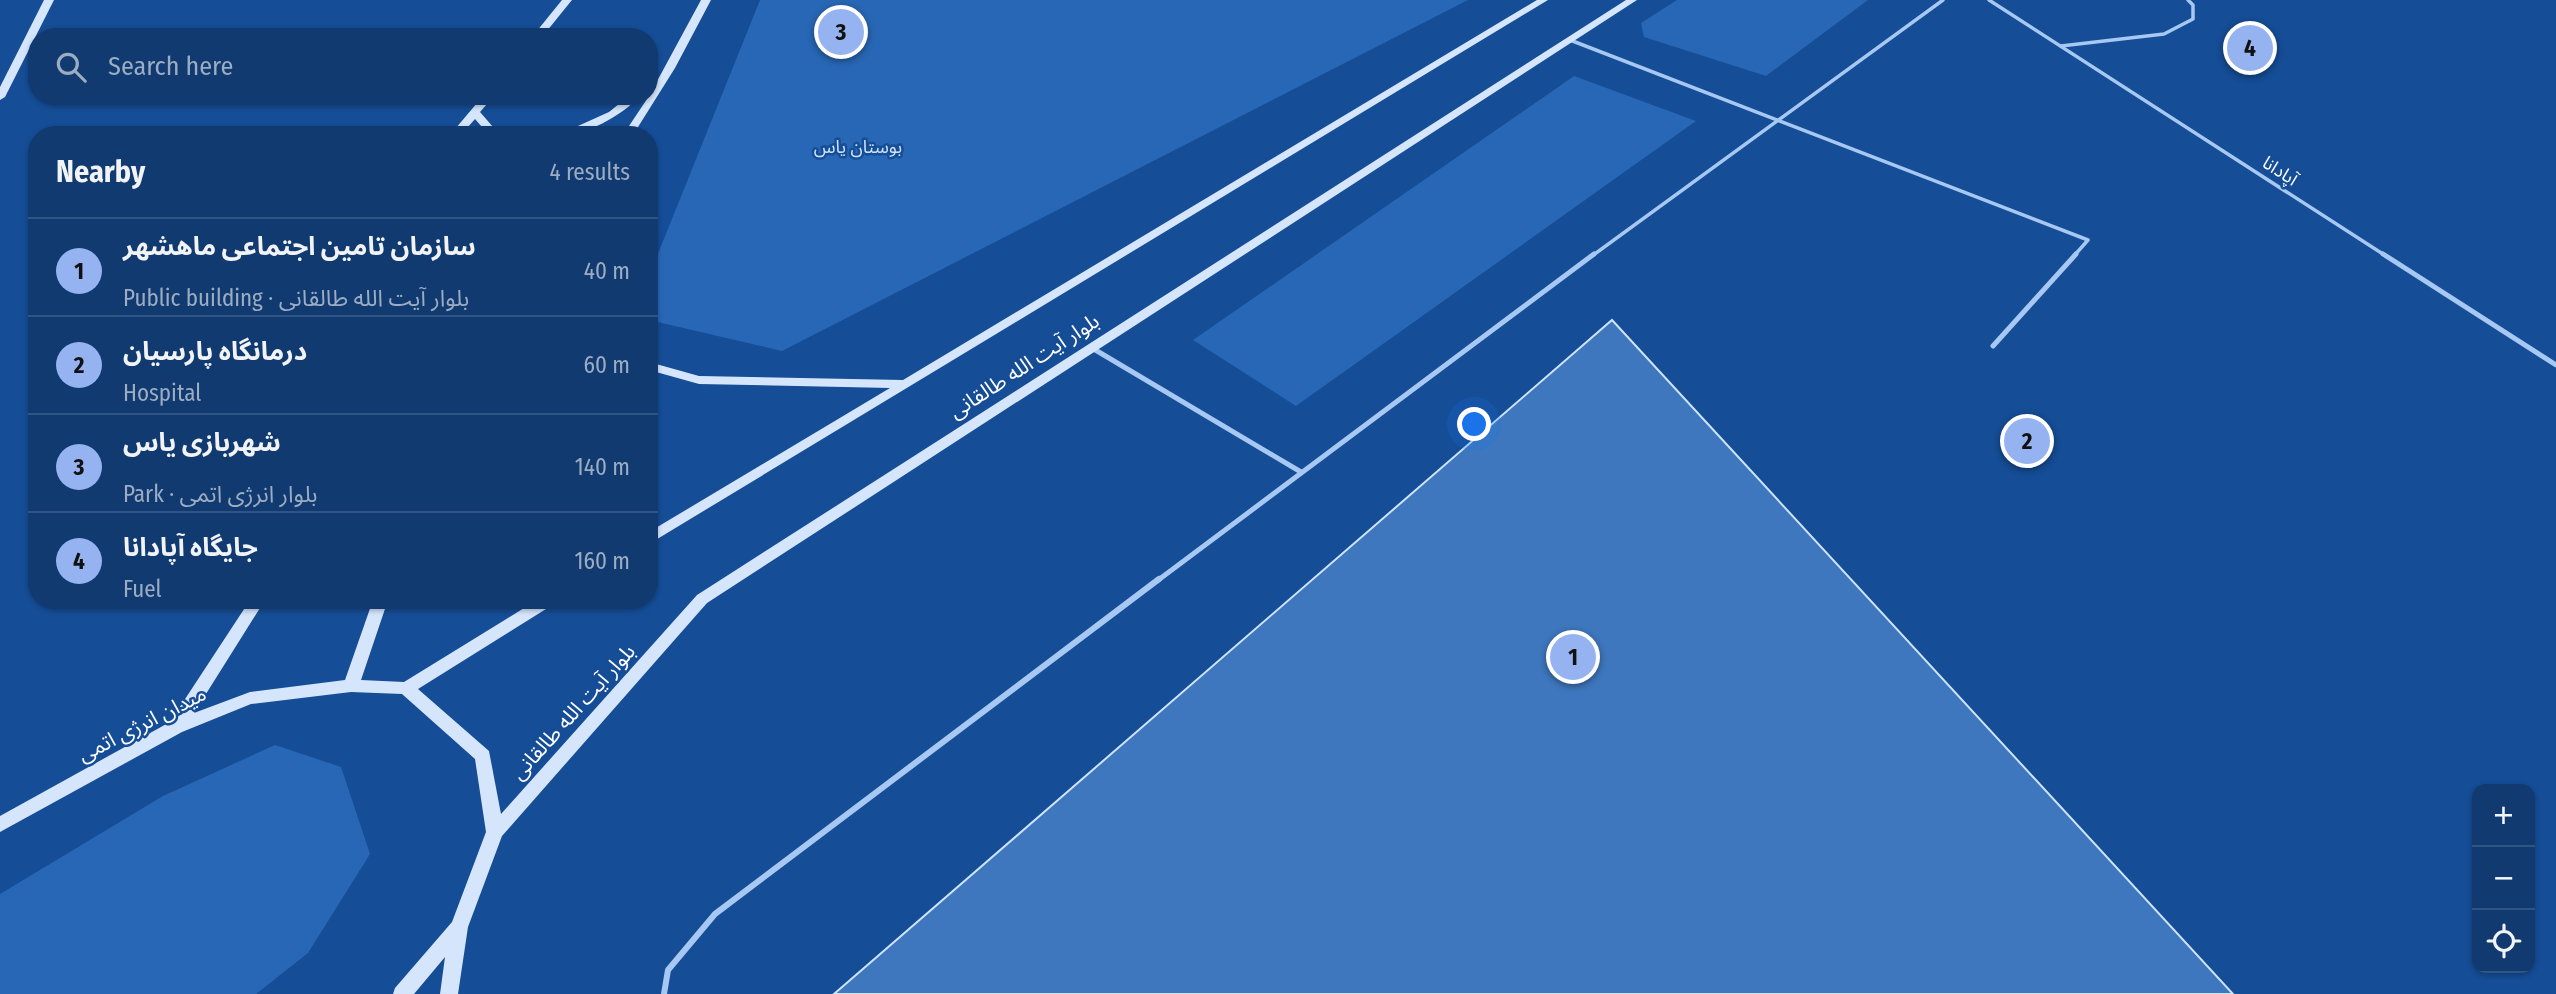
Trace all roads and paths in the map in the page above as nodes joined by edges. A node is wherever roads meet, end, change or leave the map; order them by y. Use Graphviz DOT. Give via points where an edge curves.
graph roads {
  1 [pos="50,0"];
  2 [pos="567,0"];
  3 [pos="706,0"];
  4 [pos="1543,0"];
  5 [pos="1632,0"];
  6 [pos="1943,0"];
  7 [pos="1989,0"];
  8 [pos="2188,0"];
  9 [pos="36,28"];
  10 [pos="544,28"];
  11 [pos="1570,40"];
  12 [pos="28,43"];
  13 [pos="2061,46"];
  14 [pos="670,68"];
  15 [pos="658,78"];
  16 [pos="658,87"];
  17 [pos="0,97"];
  18 [pos="482,105"];
  19 [pos="624,105"];
  20 [pos="647,105"];
  21 [pos="475,113"];
  22 [pos="1776,120"];
  23 [pos="463,126"];
  24 [pos="487,126"];
  25 [pos="584,126"];
  26 [pos="634,126"];
  27 [pos="1993,346"];
  28 [pos="1092,348"];
  29 [pos="2556,365"];
  30 [pos="658,369"];
  31 [pos="907,384"];
  32 [pos="1301,472"];
  33 [pos="658,534"];
  34 [pos="252,609"];
  35 [pos="378,609"];
  36 [pos="534,609"];
  37 [pos="351,686"];
  38 [pos="406,688"];
  39 [pos="176,727"];
  40 [pos="8,817"];
  41 [pos="0,825"];
  42 [pos="495,832"];
  43 [pos="459,927"];
  44 [pos="402,994"];
  45 [pos="449,994"];
  46 [pos="664,994"];
  1 -- 9 [label="main road"];
  2 -- 10 [label="main road"];
  3 -- 14 [label="main road"];
  4 -- 31 [label="main road, بلوار آیت الله طالقانی"];
  5 -- 11 [label="main road, بلوار آیت الله طالقانی"];
  6 -- 22 [label="lane"];
  7 -- 13 [label="lane, آپادانا"];
  8 -- 13 [label="lane" via="2193,5 2193,19 2164,34"];
  11 -- 22 [label="lane"];
  11 -- 28 [label="main road, بلوار آیت الله طالقانی"];
  12 -- 17 [label="main road"];
  13 -- 29 [label="lane, آپادانا"];
  14 -- 15 [label="main road"];
  14 -- 16 [label="main road"];
  18 -- 21 [label="main road"];
  19 -- 25 [label="main road"];
  20 -- 26 [label="main road"];
  21 -- 23 [label="main road"];
  21 -- 24 [label="main road"];
  22 -- 27 [label="lane" via="2088,240"];
  22 -- 32 [label="lane"];
  28 -- 32 [label="lane"];
  28 -- 42 [label="main road, بلوار آیت الله طالقانی" via="702,599"];
  30 -- 31 [label="main road" via="699,380"];
  31 -- 33 [label="main road, بلوار آیت الله طالقانی"];
  32 -- 46 [label="lane" via="715,914 668,970"];
  34 -- 39 [label="main road"];
  35 -- 37 [label="main road"];
  36 -- 38 [label="main road"];
  37 -- 38 [label="main road, میدان انرژی اتمی"];
  37 -- 39 [label="main road, میدان انرژی اتمی" via="250,698"];
  38 -- 42 [label="main road" via="483,756"];
  39 -- 40 [label="main road, میدان انرژی اتمی"];
  40 -- 41 [label="main road, میدان انرژی اتمی"];
  42 -- 43 [label="main road"];
  43 -- 44 [label="main road"];
  43 -- 45 [label="main road"];
}
